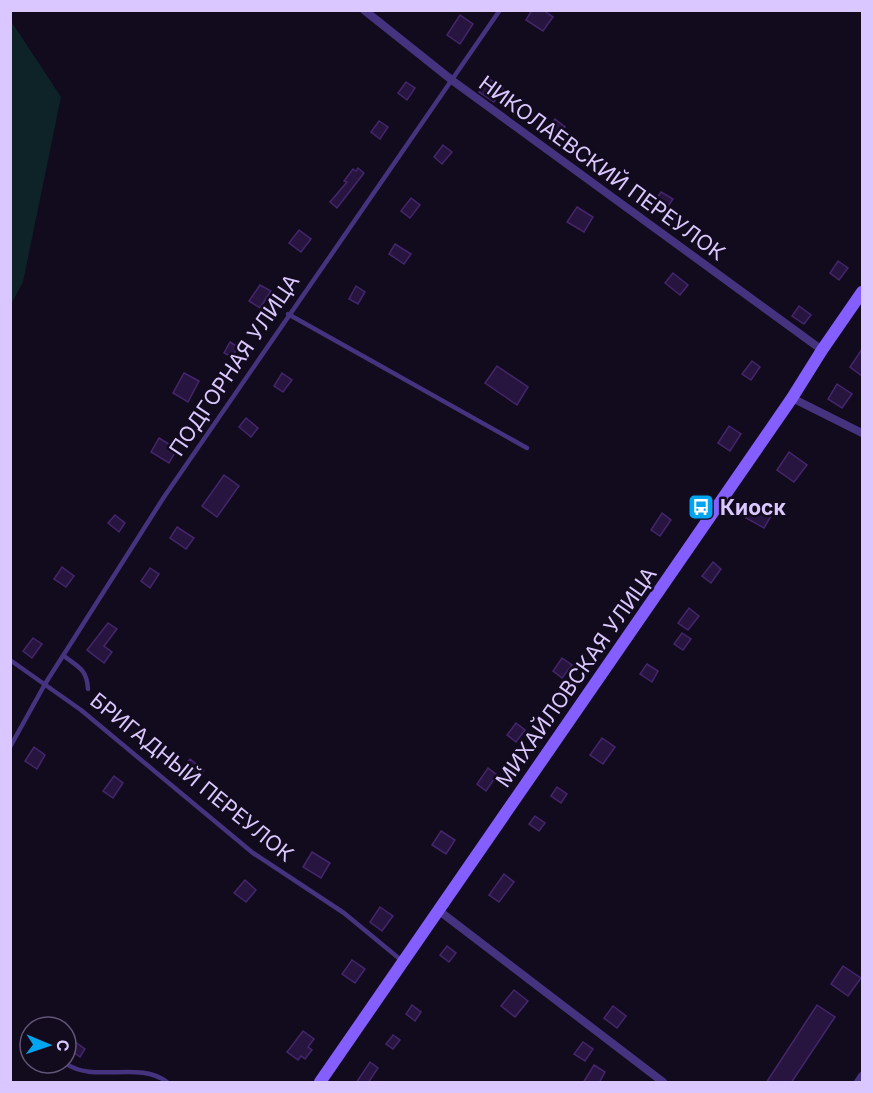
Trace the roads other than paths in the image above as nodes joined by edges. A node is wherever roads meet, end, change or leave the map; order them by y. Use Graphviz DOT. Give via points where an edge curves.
graph roads {
  1 [pos="364,10"];
  2 [pos="500,10"];
  3 [pos="453,81"];
  4 [pos="862,292"];
  5 [pos="288,314"];
  6 [pos="822,350"];
  7 [pos="792,398"];
  8 [pos="862,433"];
  9 [pos="527,448"];
  10 [pos="64,656"];
  11 [pos="10,660"];
  12 [pos="45,684"];
  13 [pos="88,689"];
  14 [pos="10,747"];
  15 [pos="438,910"];
  16 [pos="403,962"];
  17 [pos="78,1070"];
  18 [pos="862,1076"];
  19 [pos="167,1083"];
  20 [pos="320,1083"];
  21 [pos="663,1083"];
  22 [pos="858,1083"];
  1 -- 3 [label="street, НИКОЛАЕВСКИЙ ПЕРЕУЛОК"];
  2 -- 3 [label="lane, ПОДГОРНАЯ УЛИЦА"];
  3 -- 5 [label="lane, ПОДГОРНАЯ УЛИЦА"];
  3 -- 6 [label="street, НИКОЛАЕВСКИЙ ПЕРЕУЛОК"];
  4 -- 6 [label="street, МИХАЙЛОВСКАЯ УЛИЦА"];
  5 -- 9 [label="lane"];
  5 -- 10 [label="lane, ПОДГОРНАЯ УЛИЦА" via="164,497"];
  6 -- 7 [label="street, МИХАЙЛОВСКАЯ УЛИЦА"];
  7 -- 8 [label="street"];
  7 -- 15 [label="street, МИХАЙЛОВСКАЯ УЛИЦА"];
  10 -- 12 [label="lane, ПОДГОРНАЯ УЛИЦА"];
  10 -- 13 [label="lane" via="85,672"];
  11 -- 12 [label="lane, БРИГАДНЫЙ ПЕРЕУЛОК"];
  12 -- 14 [label="lane, ПОДГОРНАЯ УЛИЦА"];
  12 -- 16 [label="lane, БРИГАДНЫЙ ПЕРЕУЛОК" via="253,853 344,913"];
  15 -- 16 [label="street, МИХАЙЛОВСКАЯ УЛИЦА"];
  15 -- 21 [label="street"];
  16 -- 20 [label="street, МИХАЙЛОВСКАЯ УЛИЦА"];
  17 -- 19 [label="lane" via="147,1073"];
  18 -- 22 [label="street"];
}
